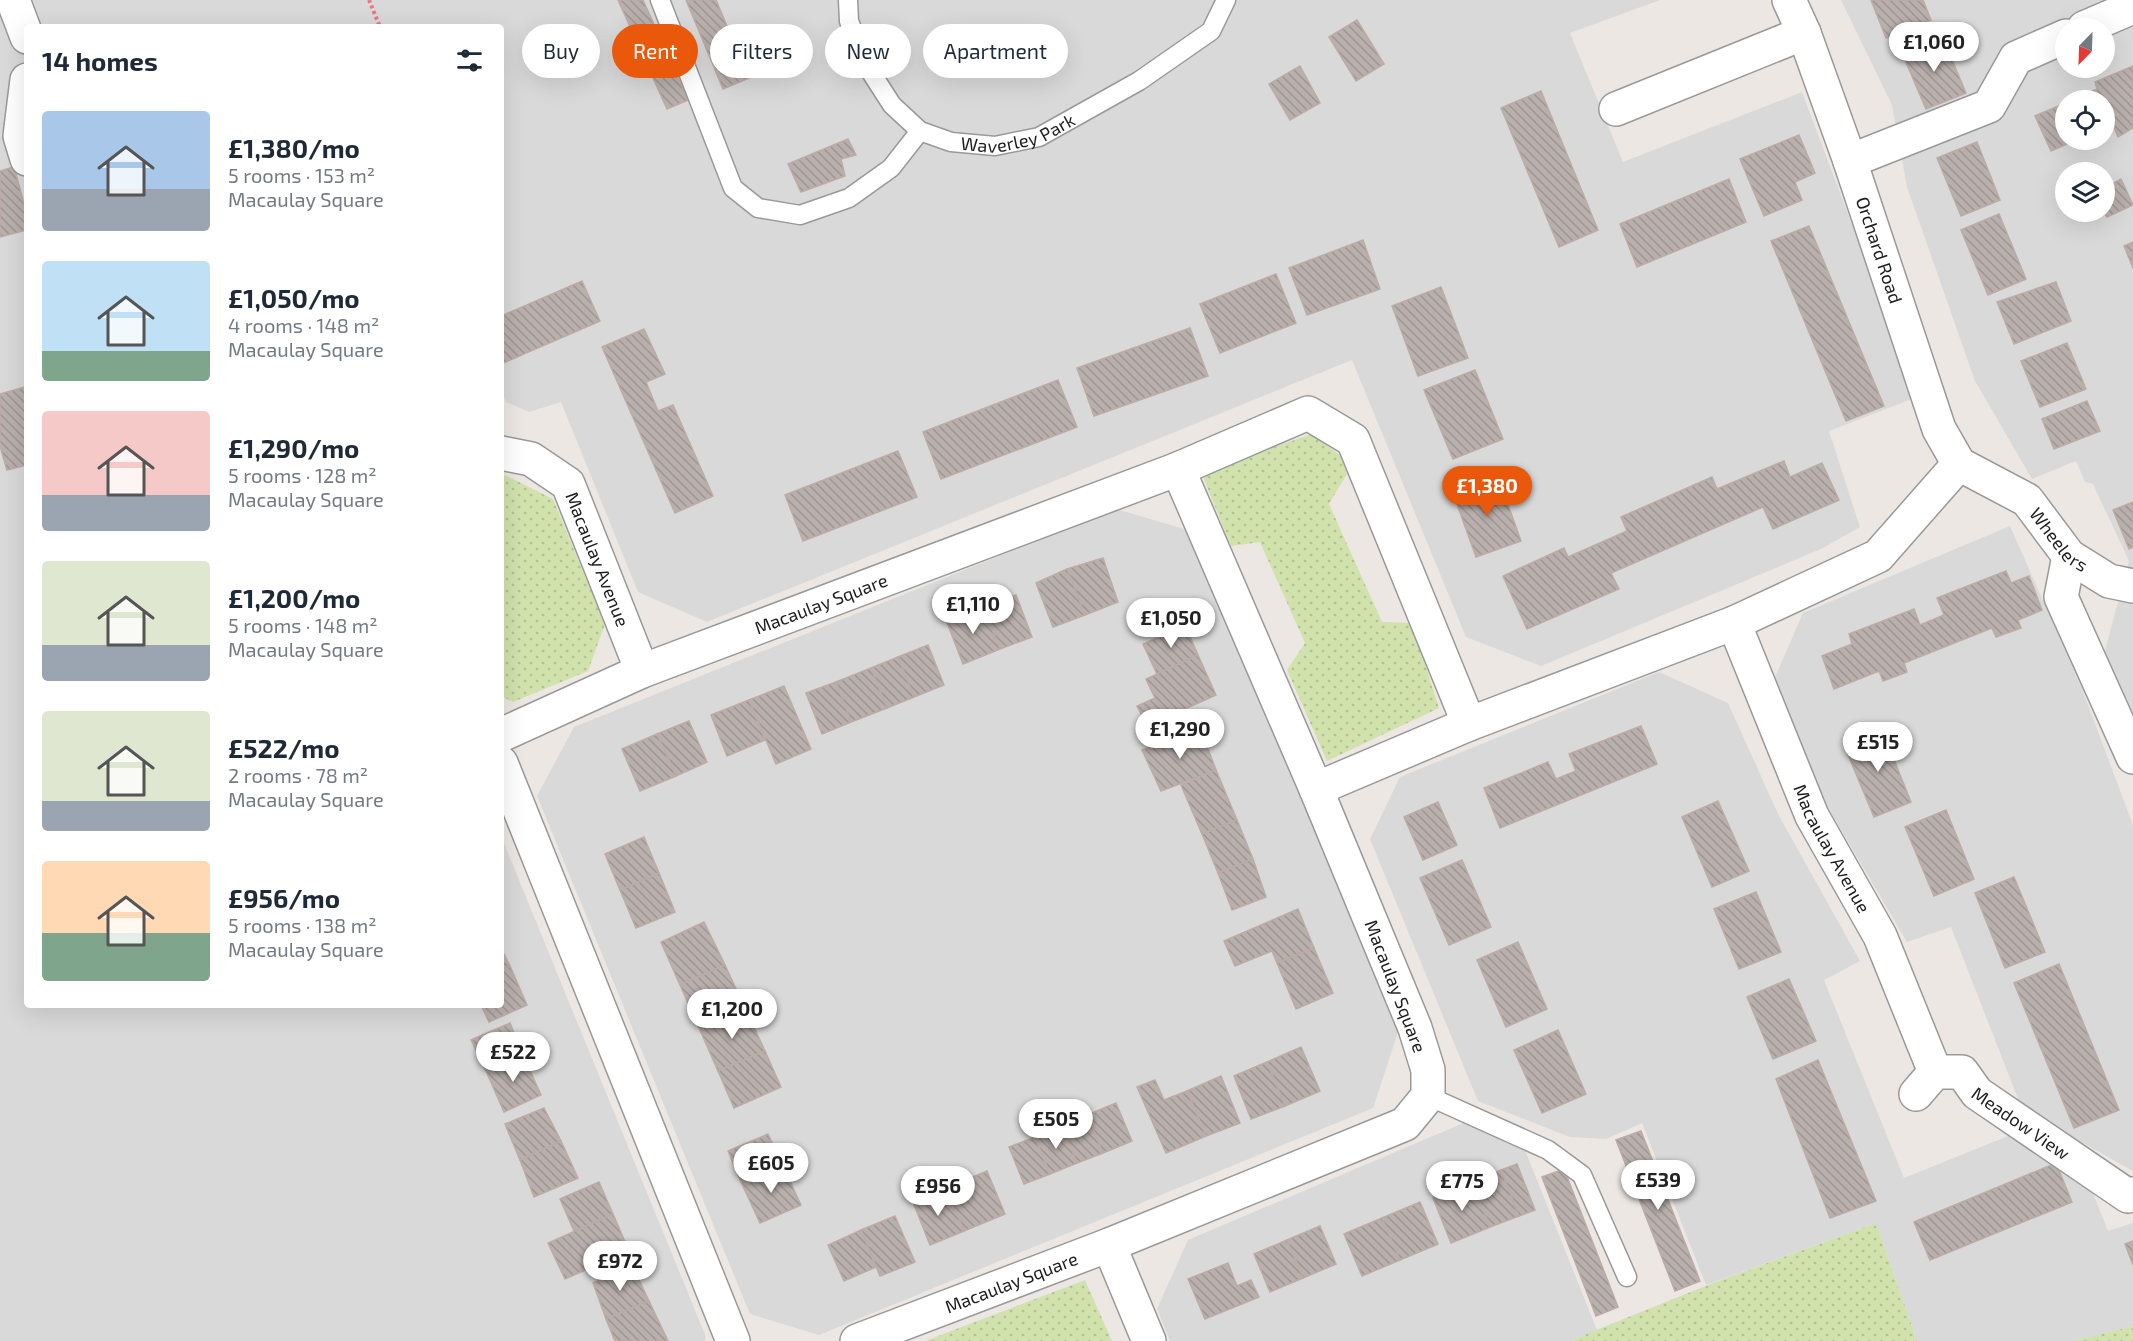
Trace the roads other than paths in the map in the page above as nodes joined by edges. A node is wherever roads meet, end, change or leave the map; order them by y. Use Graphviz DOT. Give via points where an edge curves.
graph roads {
  1 [pos="13,0"];
  2 [pos="660,0"];
  3 [pos="848,0"];
  4 [pos="1226,0"];
  5 [pos="1789,0"];
  6 [pos="2133,7"];
  7 [pos="2107,18"];
  8 [pos="24,29"];
  9 [pos="1804,33"];
  10 [pos="2055,41"];
  11 [pos="24,104"];
  12 [pos="1616,109"];
  13 [pos="920,131"];
  14 [pos="24,149"];
  15 [pos="1850,161"];
  16 [pos="504,454"];
  17 [pos="1959,464"];
  18 [pos="1178,469"];
  19 [pos="2069,556"];
  20 [pos="2133,586"];
  21 [pos="1734,623"];
  22 [pos="642,671"];
  23 [pos="1469,724"];
  24 [pos="504,734"];
  25 [pos="2133,757"];
  26 [pos="504,770"];
  27 [pos="1316,789"];
  28 [pos="1926,1083"];
  29 [pos="1428,1096"];
  30 [pos="2133,1194"];
  31 [pos="1109,1245"];
  32 [pos="1627,1277"];
  33 [pos="734,1341"];
  34 [pos="857,1341"];
  35 [pos="1149,1341"];
  1 -- 8 [label="street"];
  2 -- 13 [label="lane" via="733,188 758,208 800,214 849,198 891,168"];
  3 -- 13 [label="lane, Waverley Park" via="849,21 865,63 892,105"];
  4 -- 13 [label="lane, Waverley Park" via="1211,31 1139,81 1039,137 995,146 951,142"];
  5 -- 9 [label="street, Orchard Road"];
  6 -- 7 [label="street"];
  9 -- 12 [label="street"];
  9 -- 15 [label="street, Orchard Road"];
  10 -- 15 [label="street" via="2016,58 1989,106"];
  11 -- 14 [label="street" via="20,136"];
  15 -- 17 [label="street, Orchard Road" via="1939,429"];
  16 -- 22 [label="street, Macaulay Avenue" via="531,459 568,484"];
  17 -- 19 [label="street, Wheelers" via="2027,500"];
  17 -- 21 [label="street" via="1878,556"];
  18 -- 22 [label="street, Macaulay Square"];
  18 -- 23 [label="street, Macaulay Square" via="1308,413 1353,440"];
  18 -- 27 [label="street, Macaulay Square"];
  19 -- 20 [label="street, Wheelers" via="2109,581"];
  19 -- 25 [label="street" via="2061,597"];
  21 -- 23 [label="street"];
  21 -- 28 [label="street, Macaulay Avenue" via="1812,816 1880,936"];
  22 -- 24 [label="street, Macaulay Square"];
  23 -- 27 [label="street"];
  26 -- 33 [label="street"];
  27 -- 29 [label="street, Macaulay Square" via="1415,1028 1428,1070"];
  28 -- 30 [label="street, Meadow View" via="1962,1072 1977,1093 2128,1196"];
  29 -- 31 [label="street, Macaulay Square" via="1405,1125"];
  29 -- 32 [label="lane" via="1548,1150 1582,1175"];
  31 -- 34 [label="street, Macaulay Square"];
  31 -- 35 [label="street"];
}
